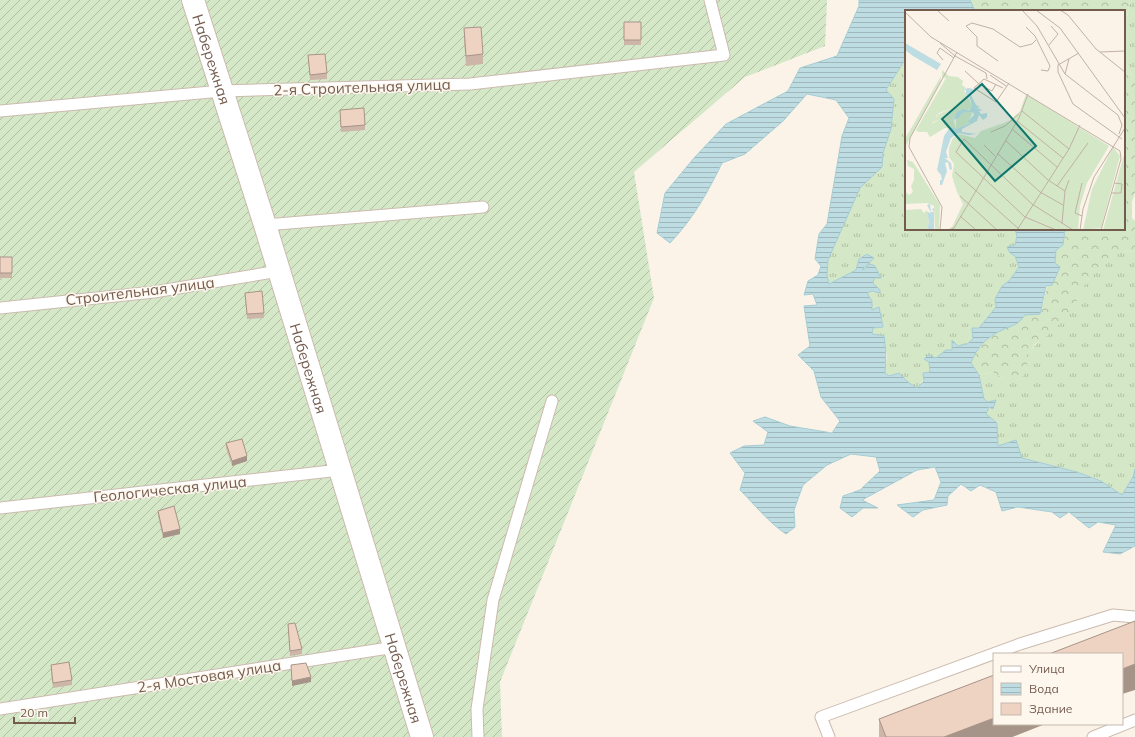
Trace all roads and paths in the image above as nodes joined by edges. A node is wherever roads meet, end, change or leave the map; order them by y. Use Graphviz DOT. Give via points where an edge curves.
graph roads {
  1 [pos="193,0"];
  2 [pos="710,0"];
  3 [pos="222,91"];
  4 [pos="0,111"];
  5 [pos="483,207"];
  6 [pos="265,225"];
  7 [pos="279,271"];
  8 [pos="0,308"];
  9 [pos="552,400"];
  10 [pos="340,470"];
  11 [pos="0,508"];
  12 [pos="1135,617"];
  13 [pos="395,647"];
  14 [pos="998,653"];
  15 [pos="993,655"];
  16 [pos="0,709"];
  17 [pos="1135,720"];
  18 [pos="1123,725"];
  19 [pos="1123,725"];
  20 [pos="422,737"];
  21 [pos="478,737"];
  22 [pos="829,737"];
  23 [pos="1093,737"];
  1 -- 3 [label="street, Набережная"];
  2 -- 3 [label="lane, 2-я Строительная улица" via="724,54 470,84"];
  3 -- 4 [label="lane, 2-я Строительная улица"];
  3 -- 6 [label="street, Набережная"];
  5 -- 6 [label="lane"];
  6 -- 7 [label="street, Набережная"];
  7 -- 8 [label="lane, Строительная улица" via="154,292"];
  7 -- 10 [label="street, Набережная"];
  9 -- 21 [label="lane" via="493,600 477,709"];
  10 -- 11 [label="lane, Геологическая улица"];
  10 -- 13 [label="street, Набережная"];
  12 -- 14 [label="lane" via="1114,615"];
  13 -- 16 [label="lane, 2-я Мостовая улица"];
  13 -- 20 [label="street, Набережная"];
  15 -- 22 [label="lane" via="821,717"];
  17 -- 19 [label="lane"];
  18 -- 23 [label="lane"];
}
